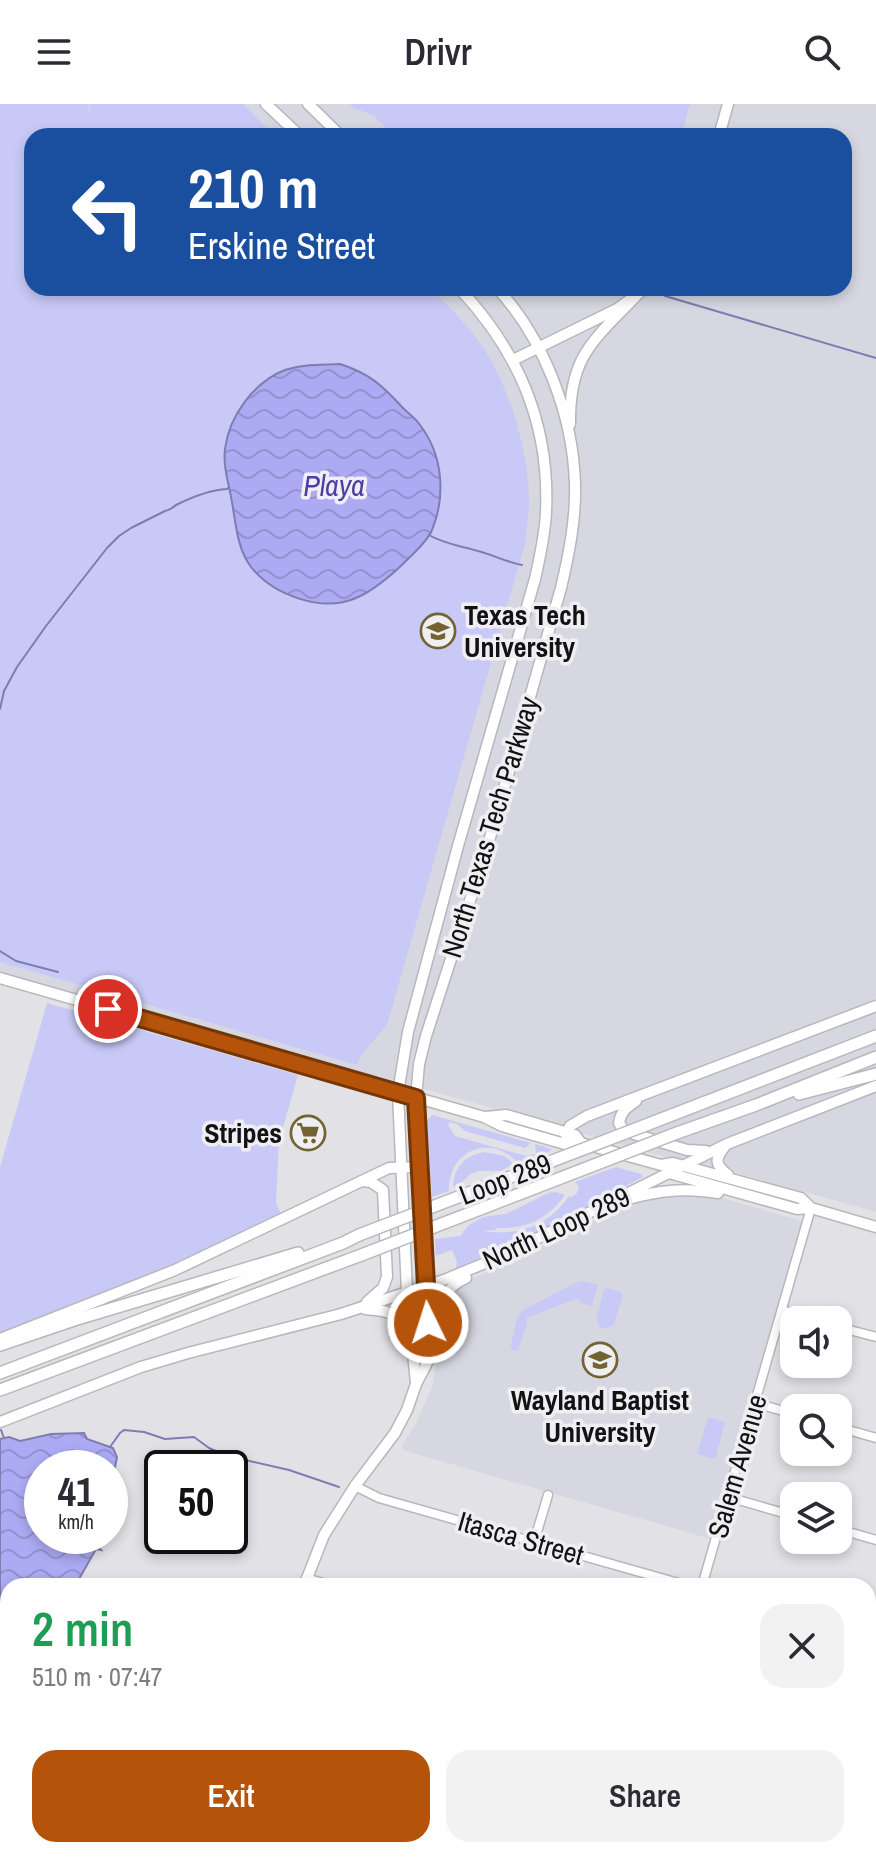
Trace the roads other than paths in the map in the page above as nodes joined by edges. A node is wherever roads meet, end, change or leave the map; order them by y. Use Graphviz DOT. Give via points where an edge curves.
graph roads {
  1 [pos="266,104"];
  2 [pos="308,104"];
  3 [pos="728,104"];
  4 [pos="292,128"];
  5 [pos="333,128"];
  6 [pos="721,128"];
  7 [pos="466,296"];
  8 [pos="503,296"];
  9 [pos="636,296"];
  10 [pos="638,296"];
  11 [pos="538,348"];
  12 [pos="513,360"];
  13 [pos="571,446"];
  14 [pos="0,978"];
  15 [pos="876,1006"];
  16 [pos="876,1036"];
  17 [pos="876,1057"];
  18 [pos="876,1074"];
  19 [pos="876,1086"];
  20 [pos="398,1093"];
  21 [pos="647,1093"];
  22 [pos="416,1098"];
  23 [pos="756,1105"];
  24 [pos="484,1117"];
  25 [pos="567,1133"];
  26 [pos="576,1144"];
  27 [pos="727,1144"];
  28 [pos="713,1151"];
  29 [pos="661,1165"];
  30 [pos="684,1166"];
  31 [pos="401,1167"];
  32 [pos="419,1167"];
  33 [pos="669,1173"];
  34 [pos="733,1178"];
  35 [pos="360,1182"];
  36 [pos="760,1199"];
  37 [pos="607,1205"];
  38 [pos="811,1208"];
  39 [pos="876,1227"];
  40 [pos="359,1235"];
  41 [pos="502,1256"];
  42 [pos="426,1286"];
  43 [pos="407,1292"];
  44 [pos="783,1306"];
  45 [pos="359,1308"];
  46 [pos="780,1317"];
  47 [pos="852,1331"];
  48 [pos="876,1337"];
  49 [pos="411,1340"];
  50 [pos="0,1342"];
  51 [pos="129,1343"];
  52 [pos="426,1365"];
  53 [pos="0,1373"];
  54 [pos="416,1384"];
  55 [pos="0,1390"];
  56 [pos="0,1397"];
  57 [pos="755,1403"];
  58 [pos="780,1410"];
  59 [pos="0,1422"];
  60 [pos="852,1431"];
  61 [pos="876,1438"];
  62 [pos="355,1486"];
  63 [pos="548,1495"];
  64 [pos="728,1497"];
  65 [pos="780,1512"];
  66 [pos="852,1533"];
  67 [pos="876,1540"];
  68 [pos="534,1542"];
  69 [pos="307,1578"];
  70 [pos="661,1578"];
  71 [pos="704,1578"];
  1 -- 4 [label="main road"];
  2 -- 5 [label="main road"];
  3 -- 6 [label="main road"];
  7 -- 12 [label="main road, North Texas Tech Parkway"];
  8 -- 11 [label="main road, North Texas Tech Parkway"];
  9 -- 11 [label="main road"];
  10 -- 13 [label="main road" via="578,364 570,405"];
  11 -- 12 [label="main road"];
  11 -- 13 [label="main road, North Texas Tech Parkway"];
  12 -- 20 [label="main road, North Texas Tech Parkway" via="542,448 542,543 408,1032"];
  13 -- 22 [label="main road, North Texas Tech Parkway" via="575,484 570,552 487,848 426,1036"];
  14 -- 20 [label="main road"];
  15 -- 21 [label="main road"];
  16 -- 40 [label="highway, Loop 289, bridge"];
  17 -- 23 [label="highway, Loop 289"];
  18 -- 23 [label="highway"];
  19 -- 27 [label="main road, North Loop 289"];
  20 -- 22 [label="main road"];
  20 -- 31 [label="main road, North Texas Tech Parkway"];
  21 -- 25 [label="main road" via="587,1116"];
  21 -- 28 [label="main road" via="624,1110 619,1123 624,1131 687,1150"];
  22 -- 24 [label="main road"];
  22 -- 32 [label="main road, North Texas Tech Parkway"];
  23 -- 51 [label="highway, Loop 289, bridge"];
  24 -- 25 [label="main road" via="506,1115"];
  24 -- 26 [label="main road"];
  25 -- 26 [label="main road" via="575,1135"];
  26 -- 29 [label="main road"];
  27 -- 28 [label="main road, North Loop 289"];
  27 -- 34 [label="main road" via="718,1163"];
  28 -- 30 [label="main road, North Loop 289"];
  29 -- 30 [label="main road"];
  29 -- 33 [label="main road"];
  30 -- 33 [label="main road, North Loop 289"];
  30 -- 34 [label="main road"];
  31 -- 32 [label="main road"];
  31 -- 35 [label="main road"];
  31 -- 43 [label="main road, North Texas Tech Parkway"];
  32 -- 42 [label="main road, North Texas Tech Parkway"];
  33 -- 36 [label="main road"];
  33 -- 37 [label="main road, North Loop 289"];
  34 -- 38 [label="main road" via="801,1198"];
  35 -- 45 [label="main road" via="383,1190 387,1277 383,1288"];
  35 -- 50 [label="main road" via="175,1270"];
  36 -- 37 [label="main road" via="690,1189"];
  36 -- 38 [label="main road"];
  37 -- 41 [label="main road, North Loop 289"];
  38 -- 39 [label="main road"];
  38 -- 44 [label="street, Salem Avenue"];
  40 -- 50 [label="highway"];
  40 -- 53 [label="highway, Loop 289"];
  41 -- 42 [label="main road, North Loop 289"];
  41 -- 52 [label="main road" via="448,1291 436,1346"];
  42 -- 43 [label="main road, North Loop 289"];
  42 -- 52 [label="main road, North Texas Tech Parkway"];
  43 -- 45 [label="main road, North Loop 289"];
  43 -- 49 [label="main road, North Texas Tech Parkway"];
  45 -- 49 [label="main road" via="392,1313"];
  45 -- 59 [label="main road, North Loop 289" via="141,1367"];
  46 -- 57 [label="street, Salem Avenue"];
  47 -- 48 [label="street"];
  49 -- 54 [label="main road, North Texas Tech Parkway"];
  51 -- 55 [label="highway, Loop 289"];
  51 -- 56 [label="highway"];
  52 -- 54 [label="main road"];
  54 -- 62 [label="main road" via="399,1425"];
  57 -- 58 [label="street"];
  57 -- 64 [label="street, Salem Avenue"];
  60 -- 61 [label="street"];
  62 -- 68 [label="street, Itasca Street" via="379,1498"];
  62 -- 69 [label="main road" via="324,1535"];
  63 -- 68 [label="street"];
  64 -- 65 [label="street"];
  64 -- 71 [label="street, Salem Avenue"];
  66 -- 67 [label="street"];
  68 -- 70 [label="street, Itasca Street"];
}
